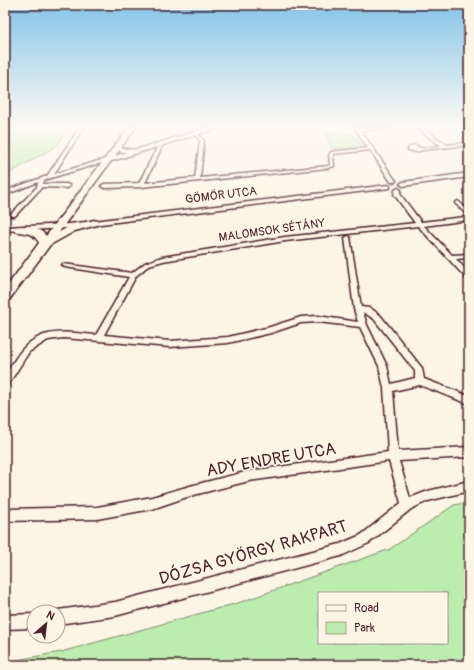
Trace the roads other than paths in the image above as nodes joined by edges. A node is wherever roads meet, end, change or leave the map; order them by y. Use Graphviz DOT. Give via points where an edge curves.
graph roads {
  1 [pos="61,158"];
  2 [pos="153,158"];
  3 [pos="200,158"];
  4 [pos="331,158"];
  5 [pos="376,158"];
  6 [pos="109,159"];
  7 [pos="78,168"];
  8 [pos="97,174"];
  9 [pos="469,175"];
  10 [pos="49,177"];
  11 [pos="197,179"];
  12 [pos="41,182"];
  13 [pos="390,184"];
  14 [pos="404,184"];
  15 [pos="141,185"];
  16 [pos="67,186"];
  17 [pos="104,186"];
  18 [pos="398,190"];
  19 [pos="5,194"];
  20 [pos="458,203"];
  21 [pos="13,215"];
  22 [pos="469,215"];
  23 [pos="94,223"];
  24 [pos="420,223"];
  25 [pos="57,227"];
  26 [pos="5,229"];
  27 [pos="18,229"];
  28 [pos="348,238"];
  29 [pos="42,246"];
  30 [pos="469,256"];
  31 [pos="451,257"];
  32 [pos="66,265"];
  33 [pos="133,275"];
  34 [pos="469,277"];
  35 [pos="5,297"];
  36 [pos="358,309"];
  37 [pos="363,325"];
  38 [pos="99,337"];
  39 [pos="420,381"];
  40 [pos="5,382"];
  41 [pos="388,388"];
  42 [pos="469,400"];
  43 [pos="469,452"];
  44 [pos="392,456"];
  45 [pos="469,486"];
  46 [pos="407,505"];
  47 [pos="5,515"];
  48 [pos="66,616"];
  49 [pos="26,621"];
  50 [pos="5,622"];
  1 -- 10 [label="street"];
  2 -- 15 [label="street"];
  3 -- 11 [label="street"];
  4 -- 11 [label="street" via="332,166 328,167"];
  5 -- 13 [label="street"];
  6 -- 7 [label="street"];
  6 -- 8 [label="main road"];
  7 -- 8 [label="street" via="91,168"];
  7 -- 10 [label="street"];
  8 -- 25 [label="main road"];
  9 -- 14 [label="street"];
  10 -- 12 [label="street"];
  11 -- 15 [label="street"];
  12 -- 16 [label="street"];
  12 -- 19 [label="street"];
  12 -- 21 [label="street"];
  13 -- 14 [label="street"];
  13 -- 18 [label="street"];
  13 -- 23 [label="street, GÖMÖR UTCA"];
  14 -- 18 [label="street" via="404,188"];
  15 -- 17 [label="street"];
  18 -- 24 [label="street" via="397,194 402,202"];
  20 -- 22 [label="street"];
  22 -- 24 [label="street, MALOMSOK SÉTÁNY" via="467,219"];
  23 -- 25 [label="street, GÖMÖR UTCA"];
  23 -- 29 [label="main road" via="72,229"];
  24 -- 31 [label="street"];
  24 -- 33 [label="street, MALOMSOK SÉTÁNY" via="285,239 162,259 146,264"];
  25 -- 27 [label="street, GÖMÖR UTCA"];
  25 -- 29 [label="main road"];
  26 -- 27 [label="street, GÖMÖR UTCA"];
  27 -- 29 [label="main road" via="30,230 40,235 44,244"];
  28 -- 36 [label="street"];
  29 -- 35 [label="main road"];
  30 -- 31 [label="street"];
  31 -- 34 [label="street"];
  32 -- 33 [label="street"];
  33 -- 38 [label="street, MALOMSOK SÉTÁNY"];
  36 -- 37 [label="street"];
  36 -- 39 [label="street" via="367,310 377,317 418,370"];
  37 -- 38 [label="street" via="318,318 301,320 228,340 170,344"];
  37 -- 41 [label="street" via="383,366"];
  38 -- 40 [label="street" via="46,337 26,350"];
  39 -- 41 [label="street"];
  39 -- 42 [label="street"];
  41 -- 44 [label="street"];
  43 -- 44 [label="street, ADY ENDRE UTCA"];
  44 -- 46 [label="street"];
  44 -- 47 [label="street, ADY ENDRE UTCA" via="249,476 190,490 152,503 97,513"];
  45 -- 46 [label="street, DÓZSA GYÖRGY RAKPART" via="428,496"];
  46 -- 48 [label="street, DÓZSA GYÖRGY RAKPART" via="365,539 341,550 115,609"];
  49 -- 50 [label="street"];
}
